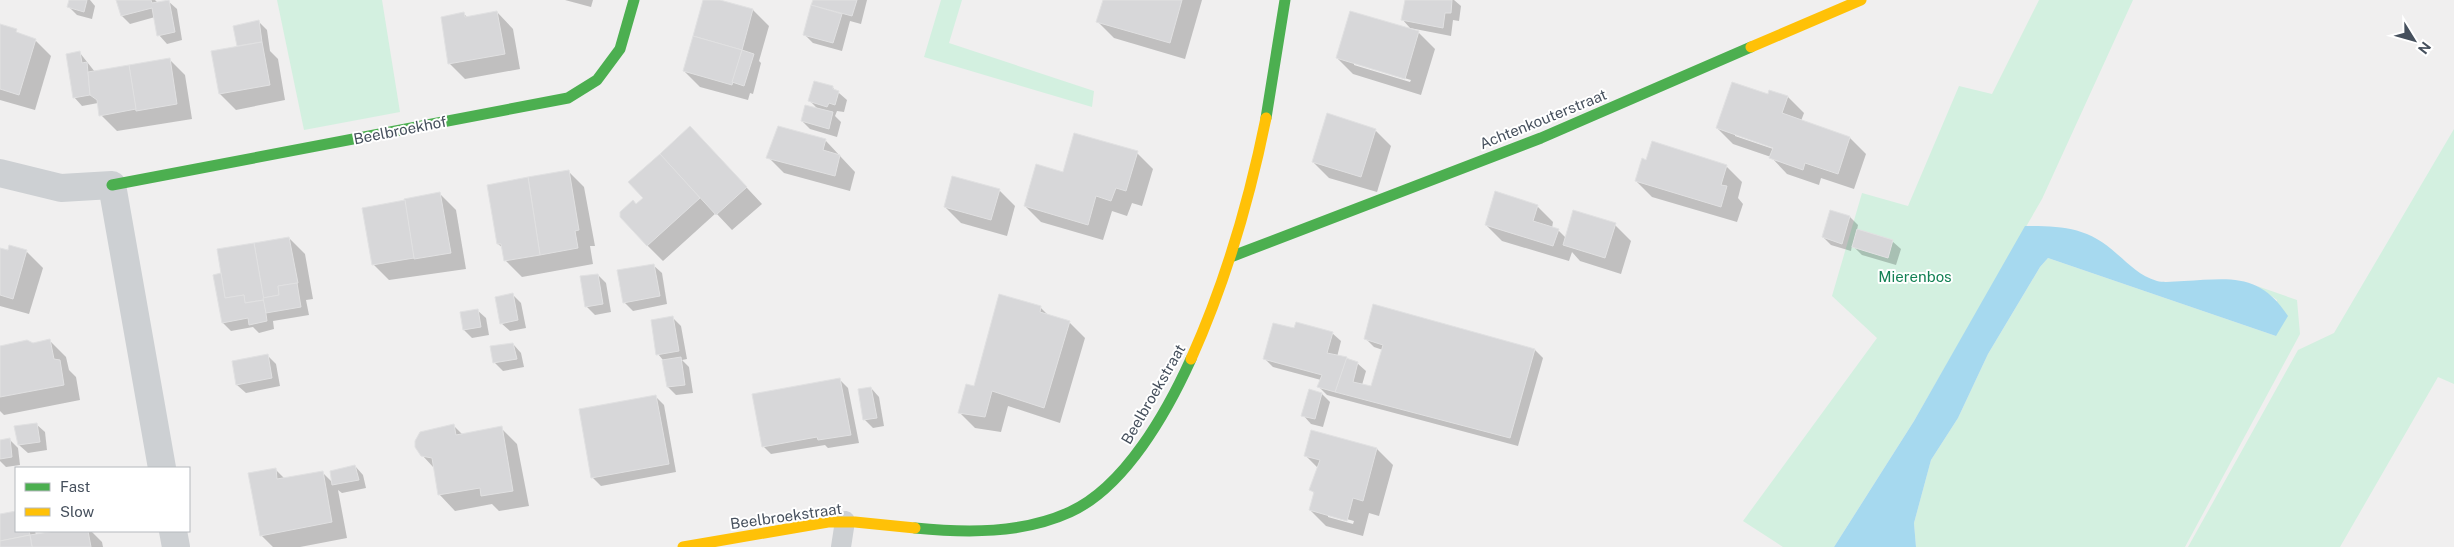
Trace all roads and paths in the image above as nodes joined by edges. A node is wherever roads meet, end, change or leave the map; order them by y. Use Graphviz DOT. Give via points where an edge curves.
graph roads {
  1 [pos="634,0"];
  2 [pos="1285,0"];
  3 [pos="1861,0"];
  4 [pos="0,173"];
  5 [pos="112,185"];
  6 [pos="1233,256"];
  7 [pos="162,467"];
  8 [pos="844,521"];
  9 [pos="173,532"];
  10 [pos="176,547"];
  11 [pos="683,547"];
  12 [pos="841,547"];
  1 -- 5 [label="street, Beelbroekhof" via="620,49 597,80 568,98"];
  2 -- 6 [label="street, Beelbroekstraat" via="1270,109"];
  3 -- 6 [label="street, Achtenkouterstraat" via="1541,138"];
  4 -- 5 [label="street, Beelbroekhof" via="61,188"];
  5 -- 7 [label="street"];
  6 -- 8 [label="street, Beelbroekstraat" via="1181,381 1143,445 1101,494 1076,510 1025,526 924,534"];
  8 -- 11 [label="street, Beelbroekstraat"];
  8 -- 12 [label="lane"];
  9 -- 10 [label="street"];
}
